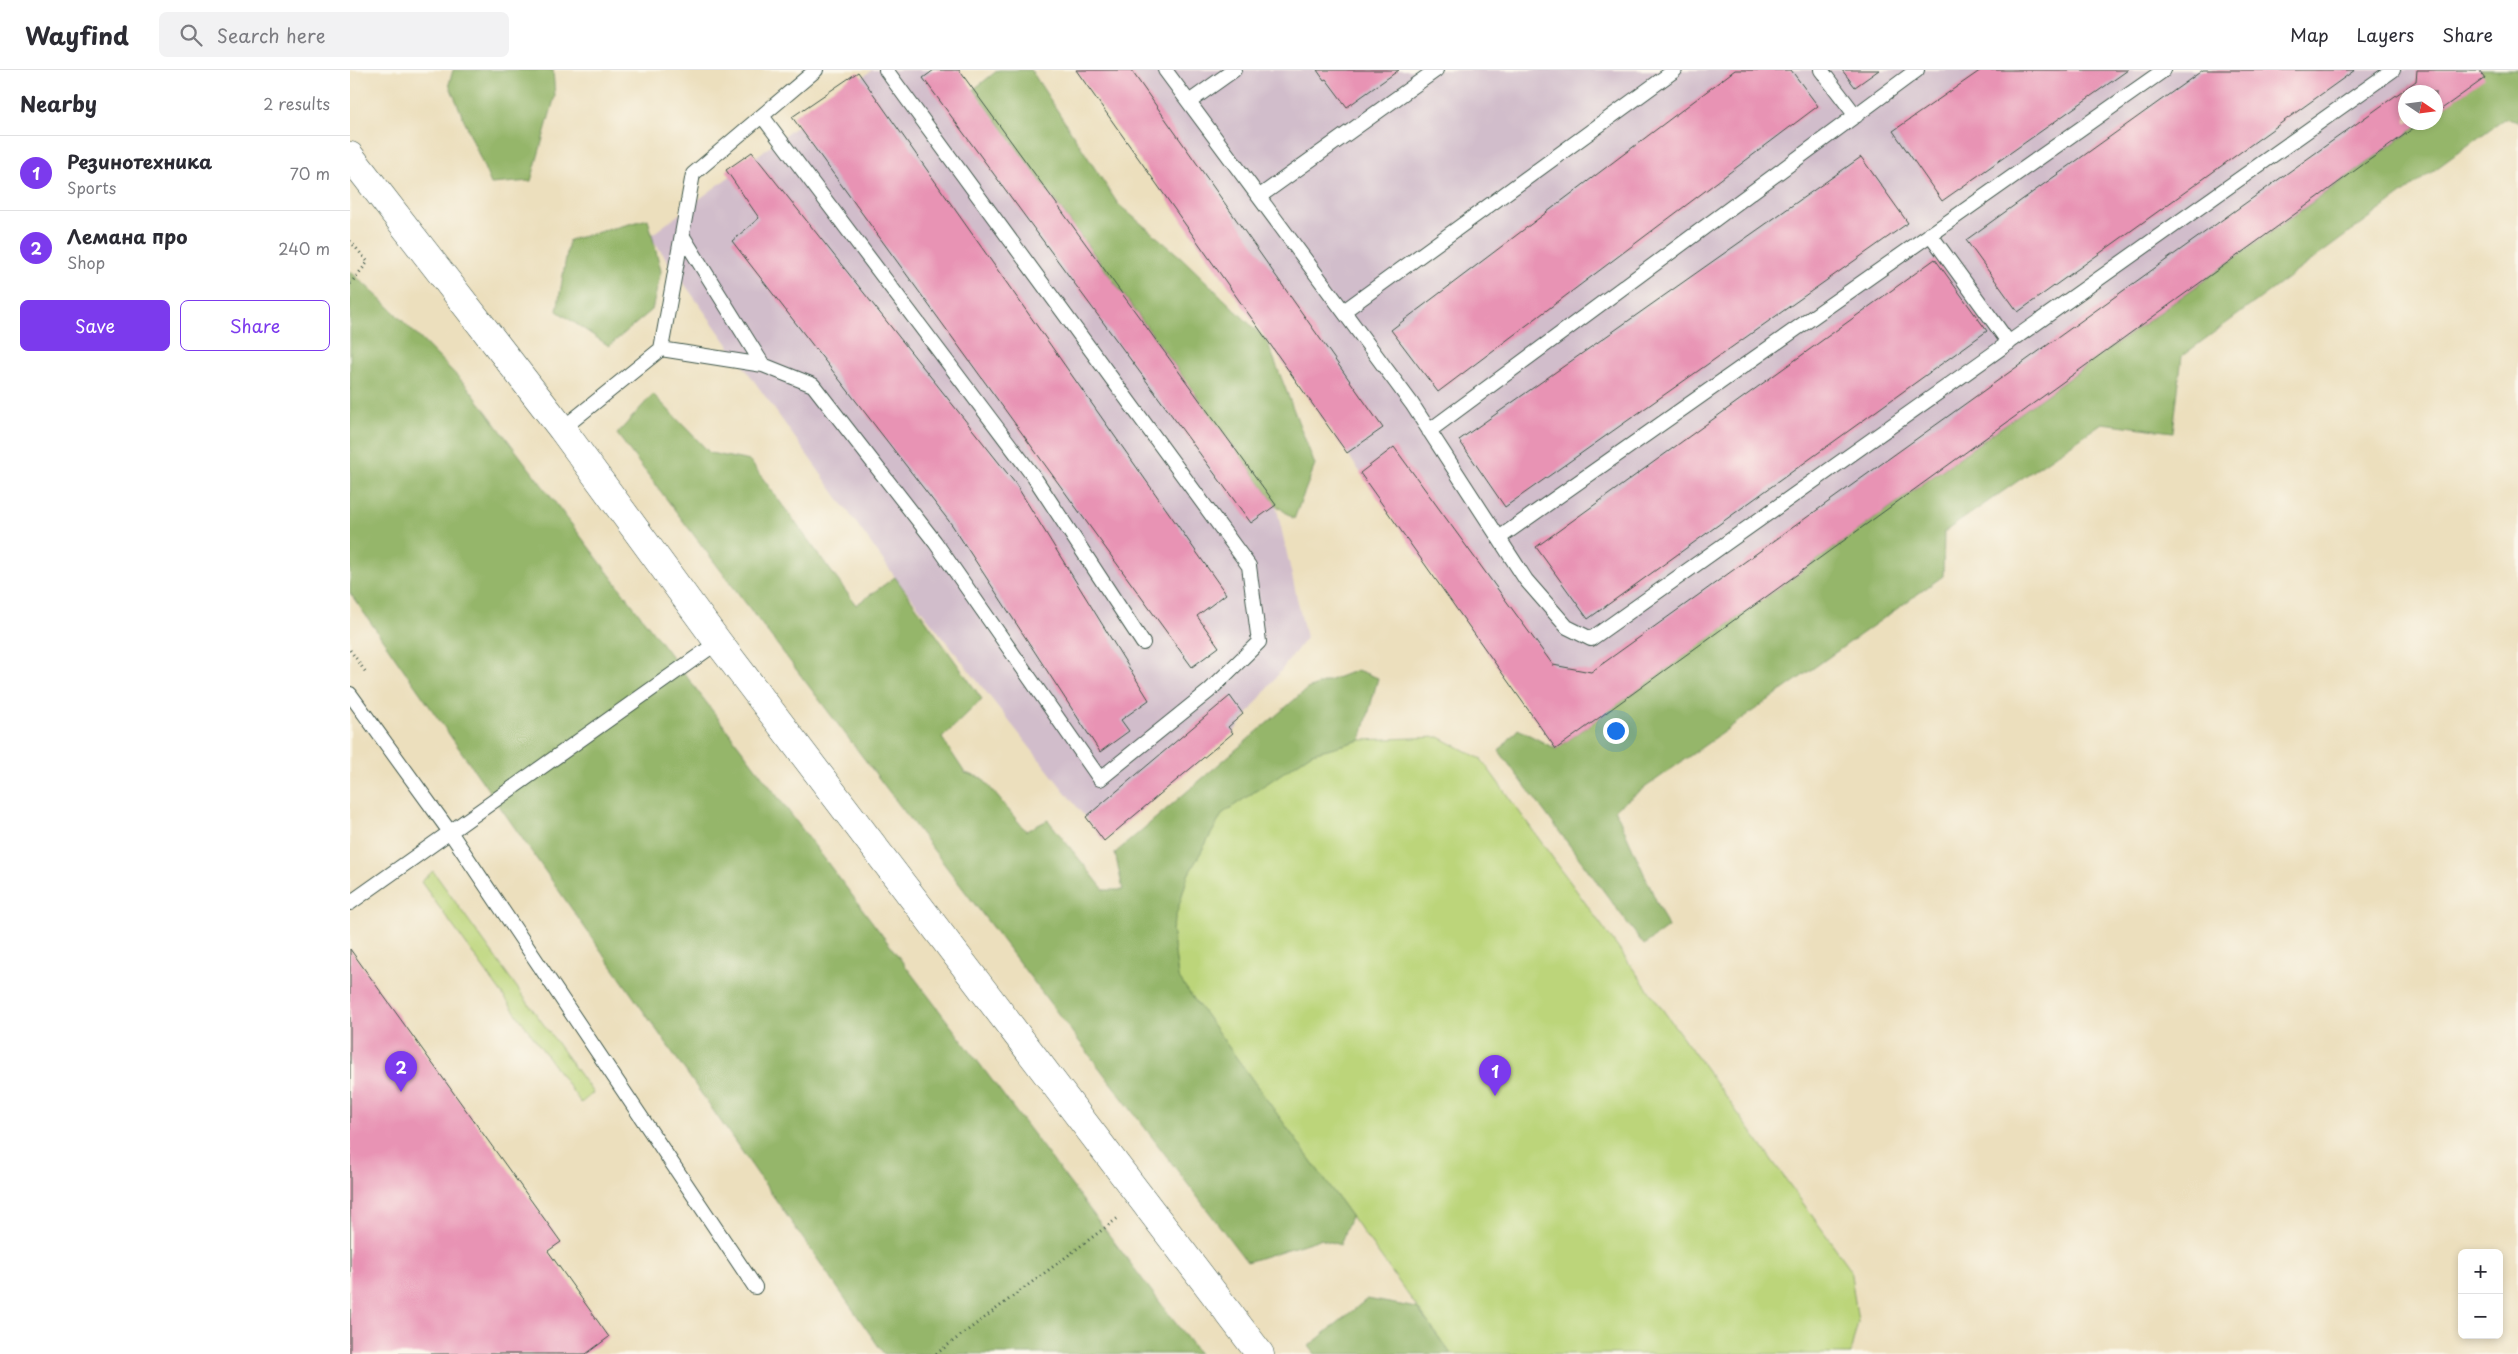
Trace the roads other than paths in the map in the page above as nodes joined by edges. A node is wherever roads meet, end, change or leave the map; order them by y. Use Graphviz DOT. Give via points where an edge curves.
graph roads {
  1 [pos="816,70"];
  2 [pos="886,70"];
  3 [pos="1165,70"];
  4 [pos="1234,70"];
  5 [pos="1436,70"];
  6 [pos="1675,70"];
  7 [pos="1820,70"];
  8 [pos="1917,70"];
  9 [pos="2164,70"];
  10 [pos="2393,70"];
  11 [pos="1189,102"];
  12 [pos="762,116"];
  13 [pos="1856,116"];
  14 [pos="350,156"];
  15 [pos="1260,196"];
  16 [pos="1930,234"];
  17 [pos="682,235"];
  18 [pos="1344,311"];
  19 [pos="2009,343"];
  20 [pos="661,349"];
  21 [pos="763,365"];
  22 [pos="562,429"];
  23 [pos="1429,431"];
  24 [pos="1499,538"];
  25 [pos="718,642"];
  26 [pos="1143,643"];
  27 [pos="350,694"];
  28 [pos="450,832"];
  29 [pos="350,903"];
  30 [pos="755,1288"];
  31 [pos="1260,1354"];
  1 -- 12 [label="lane"];
  2 -- 21 [label="lane" via="1249,566 1259,642 1209,691 1100,779 935,542 813,385"];
  3 -- 11 [label="lane"];
  4 -- 11 [label="lane"];
  5 -- 15 [label="lane"];
  6 -- 18 [label="lane"];
  7 -- 13 [label="lane"];
  8 -- 13 [label="lane"];
  9 -- 16 [label="lane"];
  10 -- 19 [label="lane"];
  11 -- 15 [label="lane"];
  12 -- 17 [label="lane" via="693,174"];
  12 -- 26 [label="lane" via="1034,477"];
  13 -- 23 [label="lane"];
  14 -- 22 [label="street"];
  15 -- 18 [label="lane"];
  16 -- 19 [label="lane"];
  16 -- 24 [label="lane"];
  17 -- 20 [label="lane"];
  17 -- 21 [label="lane"];
  18 -- 23 [label="lane"];
  19 -- 24 [label="lane" via="1590,639 1567,628 1526,580"];
  20 -- 21 [label="lane"];
  20 -- 22 [label="lane"];
  22 -- 25 [label="street"];
  23 -- 24 [label="lane"];
  25 -- 28 [label="lane"];
  25 -- 31 [label="street"];
  27 -- 28 [label="lane"];
  28 -- 29 [label="lane"];
  28 -- 30 [label="lane"];
}
